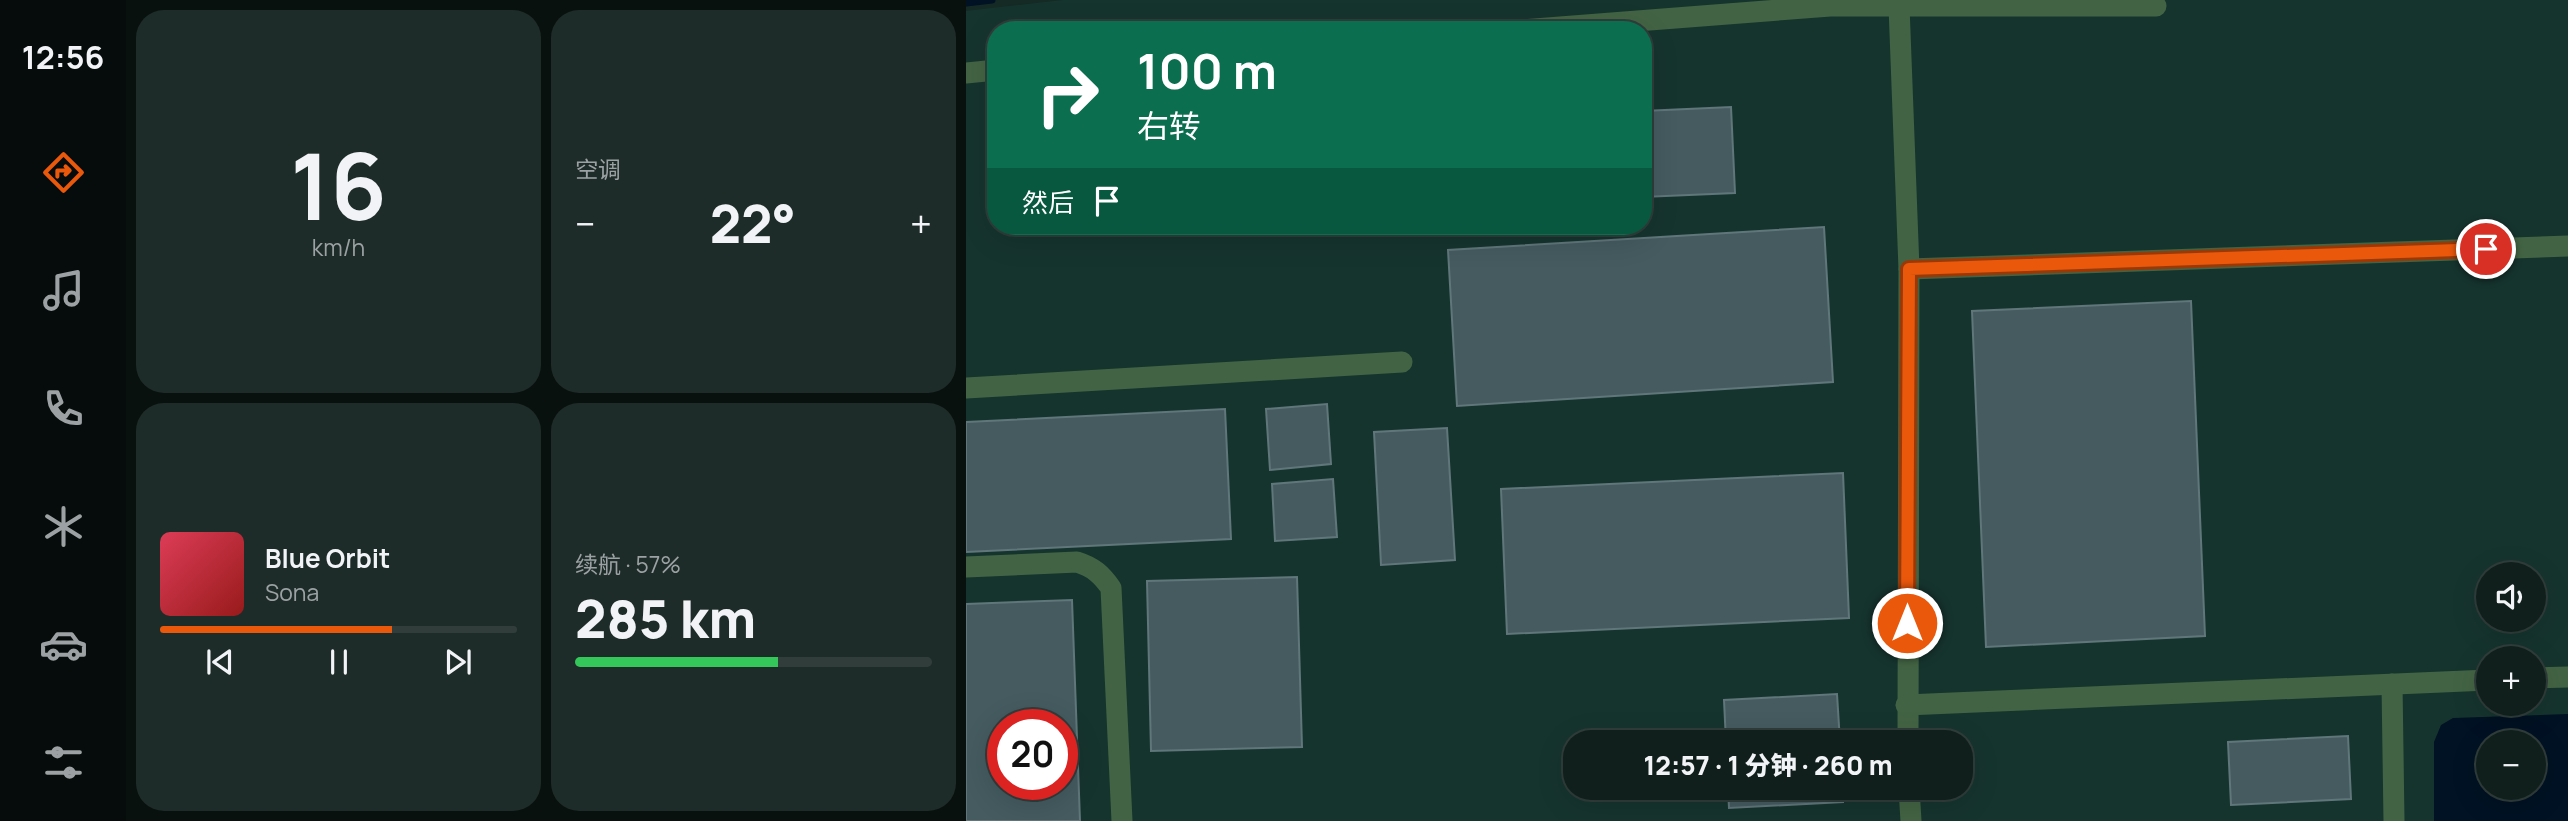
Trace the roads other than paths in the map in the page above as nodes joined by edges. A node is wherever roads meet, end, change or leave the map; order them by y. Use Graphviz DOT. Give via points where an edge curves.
graph roads {
  1 [pos="1899,6"];
  2 [pos="2156,6"];
  3 [pos="1637,21"];
  4 [pos="987,71"];
  5 [pos="966,73"];
  6 [pos="2568,246"];
  7 [pos="1909,269"];
  8 [pos="1402,362"];
  9 [pos="966,388"];
  10 [pos="966,567"];
  11 [pos="2568,677"];
  12 [pos="2546,678"];
  13 [pos="2476,680"];
  14 [pos="2392,684"];
  15 [pos="1906,705"];
  16 [pos="1907,730"];
  17 [pos="1910,800"];
  18 [pos="1122,821"];
  19 [pos="1911,821"];
  20 [pos="2394,821"];
  1 -- 2 [label="lane"];
  1 -- 3 [label="lane" via="1830,6"];
  1 -- 7 [label="lane"];
  4 -- 5 [label="lane"];
  6 -- 7 [label="lane"];
  7 -- 15 [label="lane"];
  8 -- 9 [label="lane"];
  10 -- 18 [label="lane" via="1077,562 1091,567 1111,588"];
  11 -- 12 [label="lane"];
  13 -- 14 [label="lane"];
  14 -- 15 [label="lane"];
  14 -- 20 [label="lane"];
  15 -- 16 [label="lane"];
  17 -- 19 [label="lane"];
}
